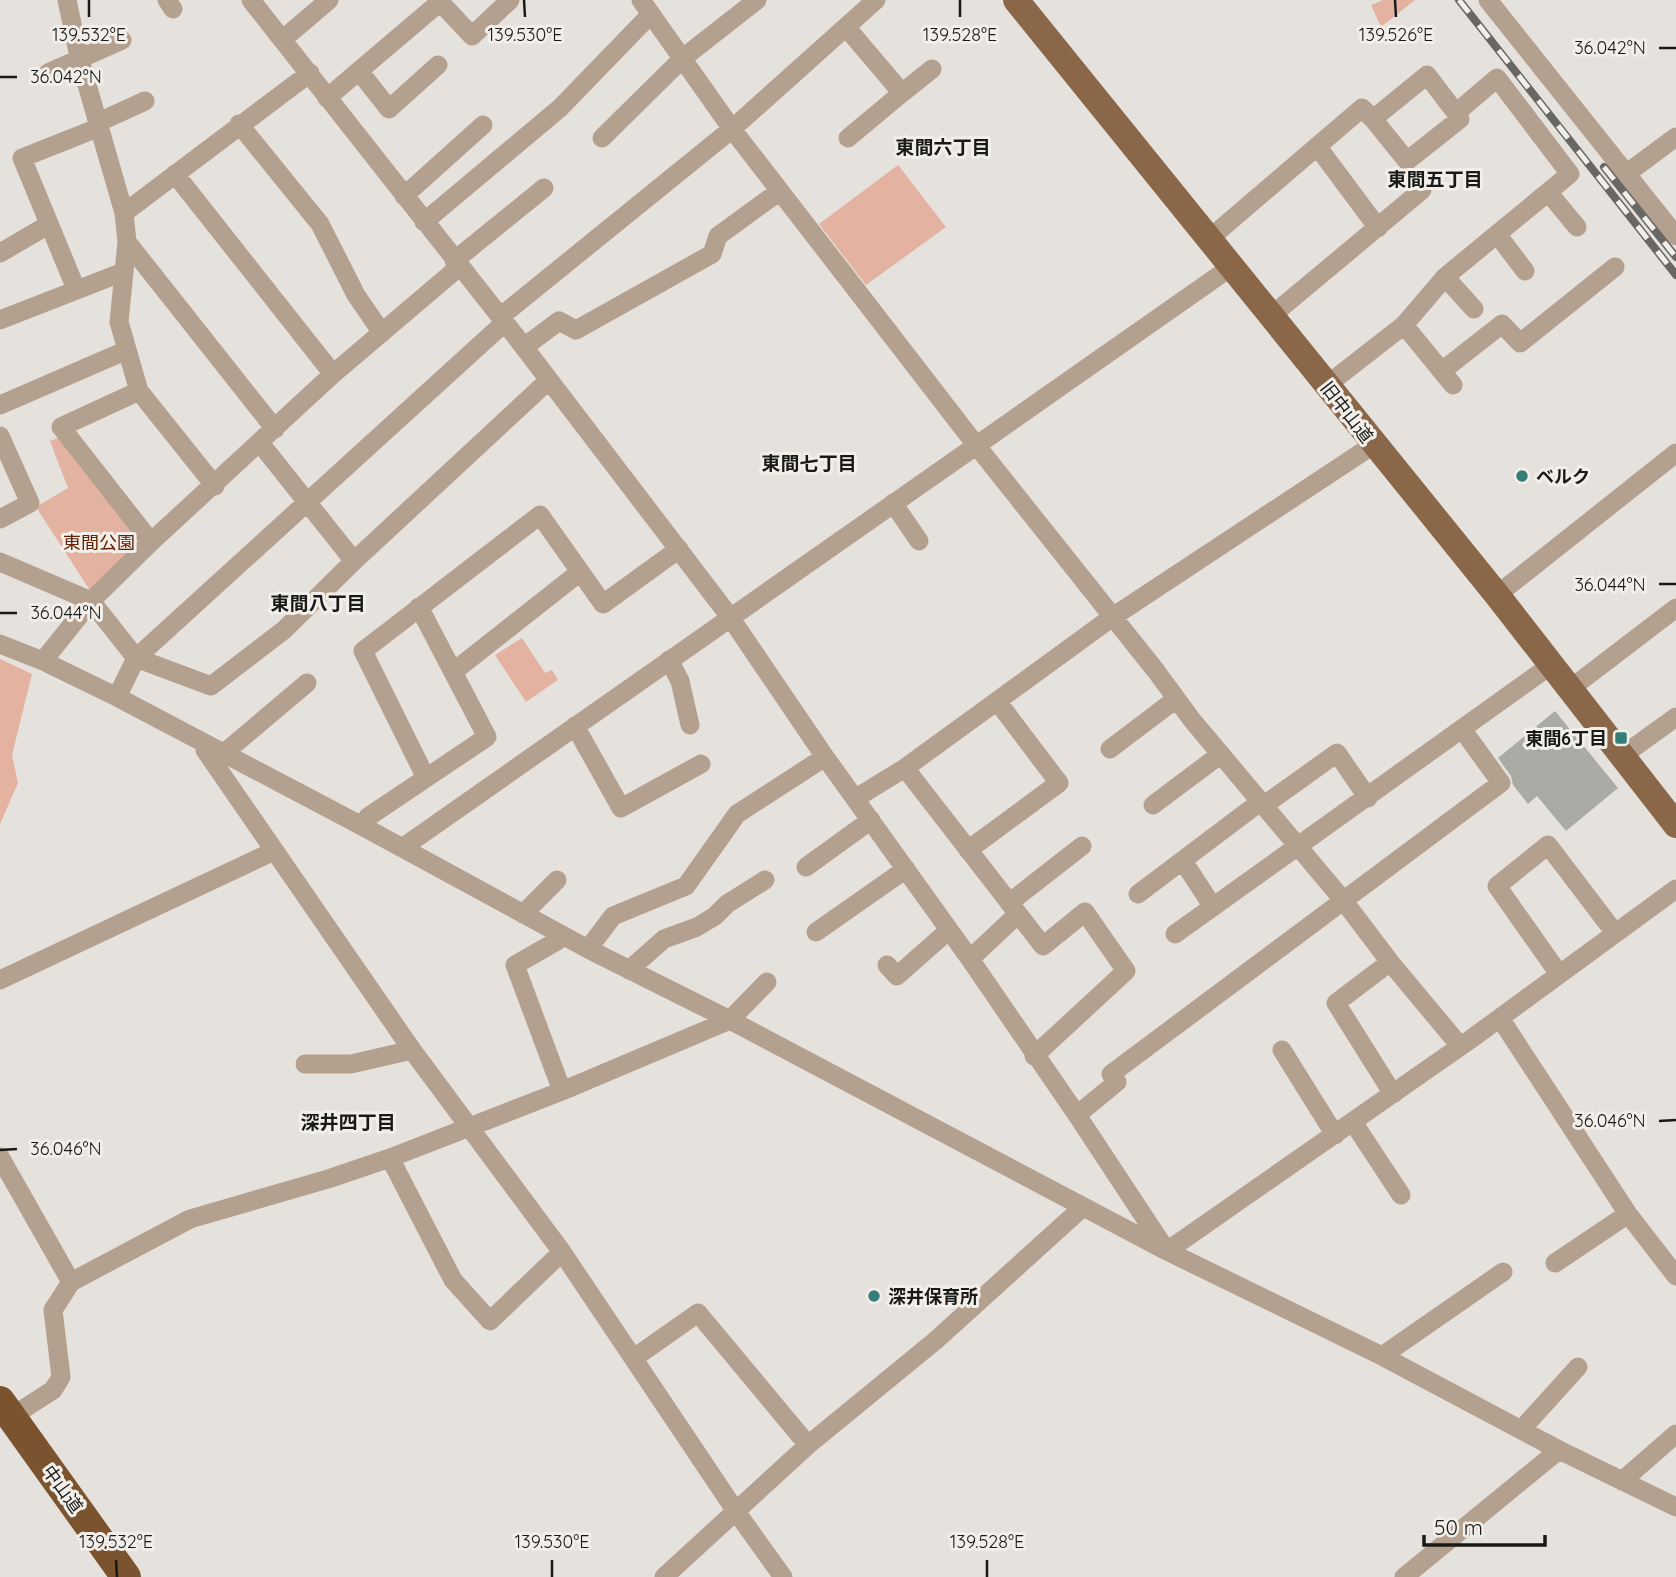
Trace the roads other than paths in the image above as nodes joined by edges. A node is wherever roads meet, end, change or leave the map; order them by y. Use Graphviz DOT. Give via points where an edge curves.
graph roads {
  1 [pos="67,0"];
  2 [pos="251,0"];
  3 [pos="329,0"];
  4 [pos="510,0"];
  5 [pos="757,0"];
  6 [pos="876,0"];
  7 [pos="1016,0"];
  8 [pos="1488,0"];
  9 [pos="646,7"];
  10 [pos="846,27"];
  11 [pos="122,40"];
  12 [pos="282,40"];
  13 [pos="79,57"];
  14 [pos="683,58"];
  15 [pos="438,65"];
  16 [pos="932,69"];
  17 [pos="359,71"];
  18 [pos="48,73"];
  19 [pos="310,73"];
  20 [pos="902,93"];
  21 [pos="327,98"];
  22 [pos="145,102"];
  23 [pos="1456,113"];
  24 [pos="1373,119"];
  25 [pos="239,124"];
  26 [pos="99,125"];
  27 [pos="483,125"];
  28 [pos="732,129"];
  29 [pos="1676,137"];
  30 [pos="602,138"];
  31 [pos="848,138"];
  32 [pos="1317,146"];
  33 [pos="174,174"];
  34 [pos="1626,174"];
  35 [pos="544,188"];
  36 [pos="1422,190"];
  37 [pos="780,191"];
  38 [pos="1548,192"];
  39 [pos="404,196"];
  40 [pos="124,213"];
  41 [pos="424,222"];
  42 [pos="48,225"];
  43 [pos="1378,228"];
  44 [pos="1577,228"];
  45 [pos="1497,234"];
  46 [pos="1676,236"];
  47 [pos="1209,239"];
  48 [pos="127,242"];
  49 [pos="0,253"];
  50 [pos="457,264"];
  51 [pos="1231,267"];
  52 [pos="1615,267"];
  53 [pos="1525,271"];
  54 [pos="123,272"];
  55 [pos="1445,277"];
  56 [pos="76,289"];
  57 [pos="1475,309"];
  58 [pos="1270,317"];
  59 [pos="0,320"];
  60 [pos="502,320"];
  61 [pos="1404,325"];
  62 [pos="382,333"];
  63 [pos="524,347"];
  64 [pos="127,349"];
  65 [pos="333,374"];
  66 [pos="549,380"];
  67 [pos="1327,385"];
  68 [pos="139,391"];
  69 [pos="0,405"];
  70 [pos="0,436"];
  71 [pos="267,436"];
  72 [pos="976,445"];
  73 [pos="1373,445"];
  74 [pos="1676,453"];
  75 [pos="215,485"];
  76 [pos="307,502"];
  77 [pos="893,503"];
  78 [pos="0,519"];
  79 [pos="919,541"];
  80 [pos="151,542"];
  81 [pos="679,549"];
  82 [pos="354,561"];
  83 [pos="0,562"];
  84 [pos="580,572"];
  85 [pos="1497,595"];
  86 [pos="91,601"];
  87 [pos="419,607"];
  88 [pos="1676,608"];
  89 [pos="730,617"];
  90 [pos="1111,618"];
  91 [pos="0,644"];
  92 [pos="136,658"];
  93 [pos="669,660"];
  94 [pos="44,661"];
  95 [pos="1551,665"];
  96 [pos="453,672"];
  97 [pos="307,683"];
  98 [pos="1570,689"];
  99 [pos="117,697"];
  100 [pos="1176,699"];
  101 [pos="997,701"];
  102 [pos="1676,717"];
  103 [pos="690,725"];
  104 [pos="575,726"];
  105 [pos="1462,729"];
  106 [pos="206,744"];
  107 [pos="1110,750"];
  108 [pos="223,754"];
  109 [pos="1221,754"];
  110 [pos="1622,756"];
  111 [pos="825,757"];
  112 [pos="701,764"];
  113 [pos="905,768"];
  114 [pos="426,778"];
  115 [pos="856,798"];
  116 [pos="1368,798"];
  117 [pos="1262,804"];
  118 [pos="1153,805"];
  119 [pos="871,820"];
  120 [pos="1676,825"];
  121 [pos="362,826"];
  122 [pos="1082,846"];
  123 [pos="402,848"];
  124 [pos="1298,848"];
  125 [pos="968,850"];
  126 [pos="274,851"];
  127 [pos="1183,860"];
  128 [pos="806,867"];
  129 [pos="906,869"];
  130 [pos="557,880"];
  131 [pos="765,880"];
  132 [pos="1676,888"];
  133 [pos="1138,894"];
  134 [pos="1343,900"];
  135 [pos="1213,907"];
  136 [pos="1014,908"];
  137 [pos="523,914"];
  138 [pos="949,930"];
  139 [pos="816,932"];
  140 [pos="1615,933"];
  141 [pos="1175,934"];
  142 [pos="562,935"];
  143 [pos="588,949"];
  144 [pos="970,959"];
  145 [pos="1390,962"];
  146 [pos="887,965"];
  147 [pos="629,970"];
  148 [pos="1559,974"];
  149 [pos="0,981"];
  150 [pos="767,982"];
  151 [pos="1500,1018"];
  152 [pos="730,1020"];
  153 [pos="1460,1046"];
  154 [pos="412,1050"];
  155 [pos="1282,1050"];
  156 [pos="1034,1056"];
  157 [pos="305,1064"];
  158 [pos="562,1091"];
  159 [pos="1393,1094"];
  160 [pos="1077,1115"];
  161 [pos="1353,1122"];
  162 [pos="470,1128"];
  163 [pos="1335,1135"];
  164 [pos="0,1157"];
  165 [pos="390,1158"];
  166 [pos="1401,1195"];
  167 [pos="1083,1207"];
  168 [pos="1628,1214"];
  169 [pos="1167,1251"];
  170 [pos="562,1252"];
  171 [pos="1555,1263"];
  172 [pos="1503,1272"];
  173 [pos="1676,1276"];
  174 [pos="71,1282"];
  175 [pos="1382,1356"];
  176 [pos="634,1358"];
  177 [pos="1578,1367"];
  178 [pos="4,1417"];
  179 [pos="1521,1430"];
  180 [pos="1676,1434"];
  181 [pos="808,1445"];
  182 [pos="1559,1450"];
  183 [pos="1622,1481"];
  184 [pos="1676,1507"];
  185 [pos="735,1510"];
  186 [pos="101,1577"];
  187 [pos="126,1577"];
  188 [pos="664,1577"];
  189 [pos="783,1577"];
  190 [pos="1404,1577"];
  1 -- 13 [label="street"];
  2 -- 12 [label="street"];
  3 -- 12 [label="street"];
  4 -- 17 [label="street" via="472,36 440,2"];
  5 -- 14 [label="street"];
  6 -- 10 [label="street"];
  7 -- 47 [label="main road, 旧中山道"];
  8 -- 34 [label="street"];
  9 -- 14 [label="street"];
  9 -- 41 [label="street" via="560,108"];
  10 -- 20 [label="street"];
  10 -- 28 [label="street"];
  11 -- 13 [label="street"];
  12 -- 19 [label="street"];
  13 -- 18 [label="street"];
  13 -- 26 [label="street"];
  14 -- 28 [label="street"];
  14 -- 30 [label="street"];
  15 -- 17 [label="street" via="389,109"];
  16 -- 20 [label="street"];
  17 -- 21 [label="street"];
  19 -- 21 [label="street"];
  19 -- 25 [label="street"];
  20 -- 31 [label="street"];
  21 -- 39 [label="street"];
  22 -- 26 [label="street"];
  23 -- 24 [label="street" via="1427,75"];
  23 -- 24 [label="street" via="1461,119 1407,161"];
  23 -- 38 [label="street" via="1497,78 1570,174"];
  24 -- 32 [label="street" via="1362,108"];
  25 -- 33 [label="street"];
  25 -- 62 [label="street" via="320,224 356,295"];
  26 -- 40 [label="street"];
  26 -- 42 [label="street" via="22,158"];
  27 -- 39 [label="street"];
  28 -- 37 [label="street"];
  28 -- 60 [label="street"];
  29 -- 34 [label="street"];
  32 -- 43 [label="street"];
  32 -- 47 [label="street"];
  33 -- 40 [label="street"];
  33 -- 65 [label="street"];
  34 -- 46 [label="street"];
  35 -- 50 [label="street"];
  36 -- 43 [label="street"];
  37 -- 63 [label="street" via="718,236 712,254 576,330 559,321"];
  37 -- 72 [label="street"];
  38 -- 44 [label="street"];
  38 -- 45 [label="street"];
  39 -- 41 [label="street"];
  40 -- 48 [label="street"];
  41 -- 50 [label="street"];
  42 -- 49 [label="street"];
  42 -- 56 [label="street"];
  43 -- 58 [label="street"];
  45 -- 53 [label="street"];
  45 -- 55 [label="street"];
  47 -- 51 [label="main road, 旧中山道"];
  48 -- 54 [label="street"];
  48 -- 71 [label="street"];
  50 -- 60 [label="street"];
  50 -- 62 [label="street"];
  51 -- 58 [label="main road, 旧中山道"];
  51 -- 72 [label="street"];
  52 -- 61 [label="street" via="1520,343 1502,324 1448,378"];
  54 -- 56 [label="street"];
  54 -- 64 [label="street" via="119,321"];
  55 -- 57 [label="street"];
  55 -- 61 [label="street"];
  56 -- 59 [label="street"];
  58 -- 67 [label="main road, 旧中山道"];
  60 -- 63 [label="street"];
  60 -- 76 [label="street"];
  61 -- 67 [label="street"];
  62 -- 65 [label="street"];
  63 -- 66 [label="street"];
  64 -- 68 [label="street"];
  64 -- 69 [label="street"];
  65 -- 71 [label="street"];
  66 -- 81 [label="street"];
  66 -- 82 [label="street"];
  67 -- 73 [label="main road, 旧中山道"];
  68 -- 75 [label="street"];
  68 -- 80 [label="street" via="61,427"];
  70 -- 78 [label="street" via="30,503"];
  71 -- 75 [label="street"];
  71 -- 76 [label="street"];
  72 -- 77 [label="street"];
  72 -- 90 [label="street"];
  73 -- 85 [label="main road, 旧中山道"];
  73 -- 90 [label="street"];
  74 -- 85 [label="street"];
  75 -- 80 [label="street"];
  76 -- 82 [label="street"];
  76 -- 92 [label="street"];
  77 -- 79 [label="street"];
  77 -- 89 [label="street"];
  80 -- 86 [label="street"];
  81 -- 84 [label="street" via="603,604"];
  81 -- 89 [label="street"];
  82 -- 92 [label="street" via="284,630 211,686"];
  83 -- 86 [label="street"];
  84 -- 87 [label="street" via="540,515"];
  84 -- 96 [label="street"];
  85 -- 95 [label="main road, 旧中山道"];
  86 -- 92 [label="street"];
  86 -- 94 [label="street"];
  87 -- 96 [label="street"];
  87 -- 114 [label="street" via="363,651"];
  88 -- 98 [label="street"];
  89 -- 93 [label="street"];
  89 -- 111 [label="street"];
  90 -- 100 [label="street"];
  90 -- 101 [label="street"];
  91 -- 94 [label="street"];
  92 -- 99 [label="street"];
  93 -- 103 [label="street" via="680,681"];
  93 -- 104 [label="street"];
  94 -- 99 [label="street"];
  95 -- 98 [label="main road, 旧中山道"];
  95 -- 105 [label="street"];
  96 -- 114 [label="street" via="487,737"];
  97 -- 108 [label="street"];
  98 -- 110 [label="main road, 旧中山道"];
  99 -- 106 [label="street"];
  100 -- 107 [label="street"];
  100 -- 109 [label="street"];
  101 -- 113 [label="street"];
  101 -- 125 [label="street" via="1059,783"];
  102 -- 110 [label="street"];
  104 -- 112 [label="street" via="621,808"];
  104 -- 123 [label="street"];
  105 -- 116 [label="street"];
  105 -- 134 [label="street" via="1501,783"];
  106 -- 108 [label="street"];
  106 -- 126 [label="street" via="205,750"];
  108 -- 121 [label="street"];
  109 -- 117 [label="street"];
  109 -- 118 [label="street"];
  110 -- 120 [label="main road, 旧中山道"];
  111 -- 115 [label="street"];
  111 -- 143 [label="street" via="737,814 686,886 613,916"];
  113 -- 115 [label="street"];
  113 -- 125 [label="street"];
  114 -- 121 [label="street" via="368,817"];
  115 -- 119 [label="street"];
  116 -- 117 [label="street" via="1337,752"];
  116 -- 124 [label="street"];
  117 -- 124 [label="street"];
  117 -- 127 [label="street"];
  119 -- 128 [label="street"];
  119 -- 129 [label="street"];
  121 -- 123 [label="street"];
  122 -- 136 [label="street"];
  123 -- 137 [label="street"];
  124 -- 134 [label="street"];
  124 -- 135 [label="street"];
  125 -- 136 [label="street"];
  126 -- 149 [label="street"];
  126 -- 154 [label="street"];
  127 -- 133 [label="street"];
  127 -- 135 [label="street"];
  129 -- 138 [label="street"];
  129 -- 139 [label="street"];
  130 -- 137 [label="street"];
  131 -- 147 [label="street" via="697,928 664,939"];
  132 -- 140 [label="street"];
  134 -- 145 [label="street"];
  134 -- 160 [label="street" via="1111,1074 1116,1082"];
  135 -- 141 [label="street"];
  136 -- 144 [label="street"];
  136 -- 156 [label="street" via="1042,946 1085,912 1126,971"];
  137 -- 142 [label="street"];
  138 -- 144 [label="street"];
  138 -- 146 [label="street" via="897,976"];
  140 -- 148 [label="street"];
  140 -- 148 [label="street" via="1548,845 1497,886"];
  142 -- 143 [label="street"];
  142 -- 158 [label="street" via="515,965"];
  143 -- 147 [label="street"];
  144 -- 156 [label="street"];
  145 -- 153 [label="street"];
  145 -- 159 [label="street" via="1336,1003"];
  147 -- 152 [label="street"];
  148 -- 151 [label="street"];
  150 -- 152 [label="street"];
  151 -- 153 [label="street"];
  151 -- 168 [label="street"];
  152 -- 158 [label="street"];
  152 -- 167 [label="street"];
  153 -- 159 [label="street"];
  154 -- 157 [label="street" via="351,1064"];
  154 -- 162 [label="street"];
  155 -- 163 [label="street"];
  156 -- 160 [label="street"];
  158 -- 162 [label="street"];
  159 -- 161 [label="street"];
  160 -- 169 [label="street"];
  161 -- 163 [label="street"];
  161 -- 166 [label="street"];
  162 -- 165 [label="street"];
  162 -- 170 [label="street"];
  163 -- 169 [label="street"];
  164 -- 174 [label="street"];
  165 -- 170 [label="street" via="453,1280 490,1321"];
  165 -- 174 [label="street" via="190,1219"];
  167 -- 169 [label="street"];
  167 -- 181 [label="street" via="935,1341"];
  168 -- 171 [label="street"];
  168 -- 173 [label="street"];
  169 -- 175 [label="street"];
  170 -- 176 [label="street"];
  172 -- 175 [label="street"];
  174 -- 178 [label="street" via="53,1310 61,1377 53,1390"];
  175 -- 179 [label="street"];
  176 -- 181 [label="street" via="698,1313"];
  176 -- 185 [label="street"];
  177 -- 179 [label="street"];
  178 -- 186 [label="highway, 中山道"];
  178 -- 187 [label="highway, 中山道"];
  179 -- 182 [label="street"];
  180 -- 183 [label="street"];
  181 -- 185 [label="street"];
  182 -- 183 [label="street"];
  182 -- 190 [label="street"];
  183 -- 184 [label="street"];
  185 -- 188 [label="street"];
  185 -- 189 [label="street"];
}
